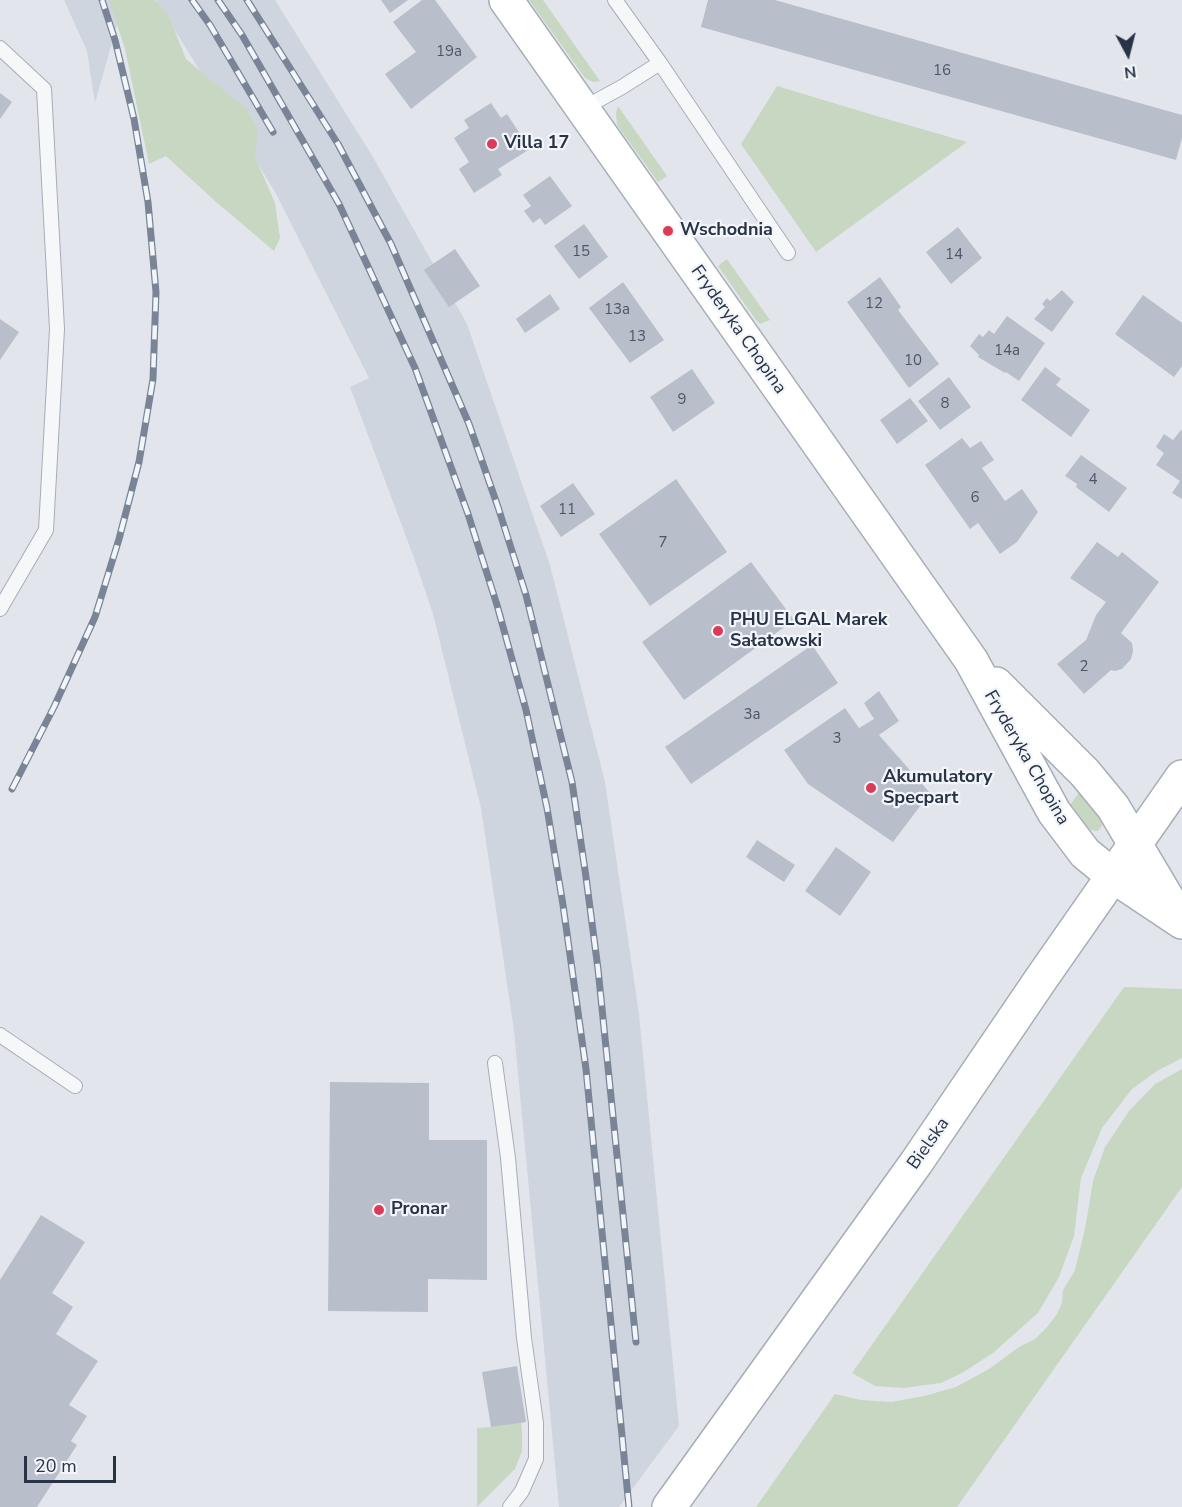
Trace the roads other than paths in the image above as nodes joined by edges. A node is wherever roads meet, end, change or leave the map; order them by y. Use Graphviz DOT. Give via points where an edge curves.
graph roads {
  1 [pos="506,0"];
  2 [pos="615,0"];
  3 [pos="0,48"];
  4 [pos="660,63"];
  5 [pos="582,109"];
  6 [pos="788,253"];
  7 [pos="0,609"];
  8 [pos="971,660"];
  9 [pos="1182,777"];
  10 [pos="1136,844"];
  11 [pos="1113,876"];
  12 [pos="1181,921"];
  13 [pos="0,1035"];
  14 [pos="495,1063"];
  15 [pos="75,1086"];
  16 [pos="510,1507"];
  17 [pos="669,1507"];
  1 -- 5 [label="street, Fryderyka Chopina"];
  2 -- 4 [label="lane"];
  3 -- 7 [label="lane" via="44,89 57,329 46,530"];
  4 -- 5 [label="lane"];
  4 -- 6 [label="lane"];
  5 -- 8 [label="street, Fryderyka Chopina"];
  8 -- 10 [label="street, Fryderyka Chopina" via="1085,773"];
  8 -- 11 [label="street, Fryderyka Chopina" via="1054,812 1085,853"];
  9 -- 10 [label="street, Bielska"];
  10 -- 11 [label="street, Bielska"];
  10 -- 12 [label="street, Fryderyka Chopina"];
  11 -- 12 [label="street, Fryderyka Chopina"];
  11 -- 17 [label="street, Bielska" via="916,1163"];
  13 -- 15 [label="lane"];
  14 -- 16 [label="lane" via="536,1423 536,1459"];
}
